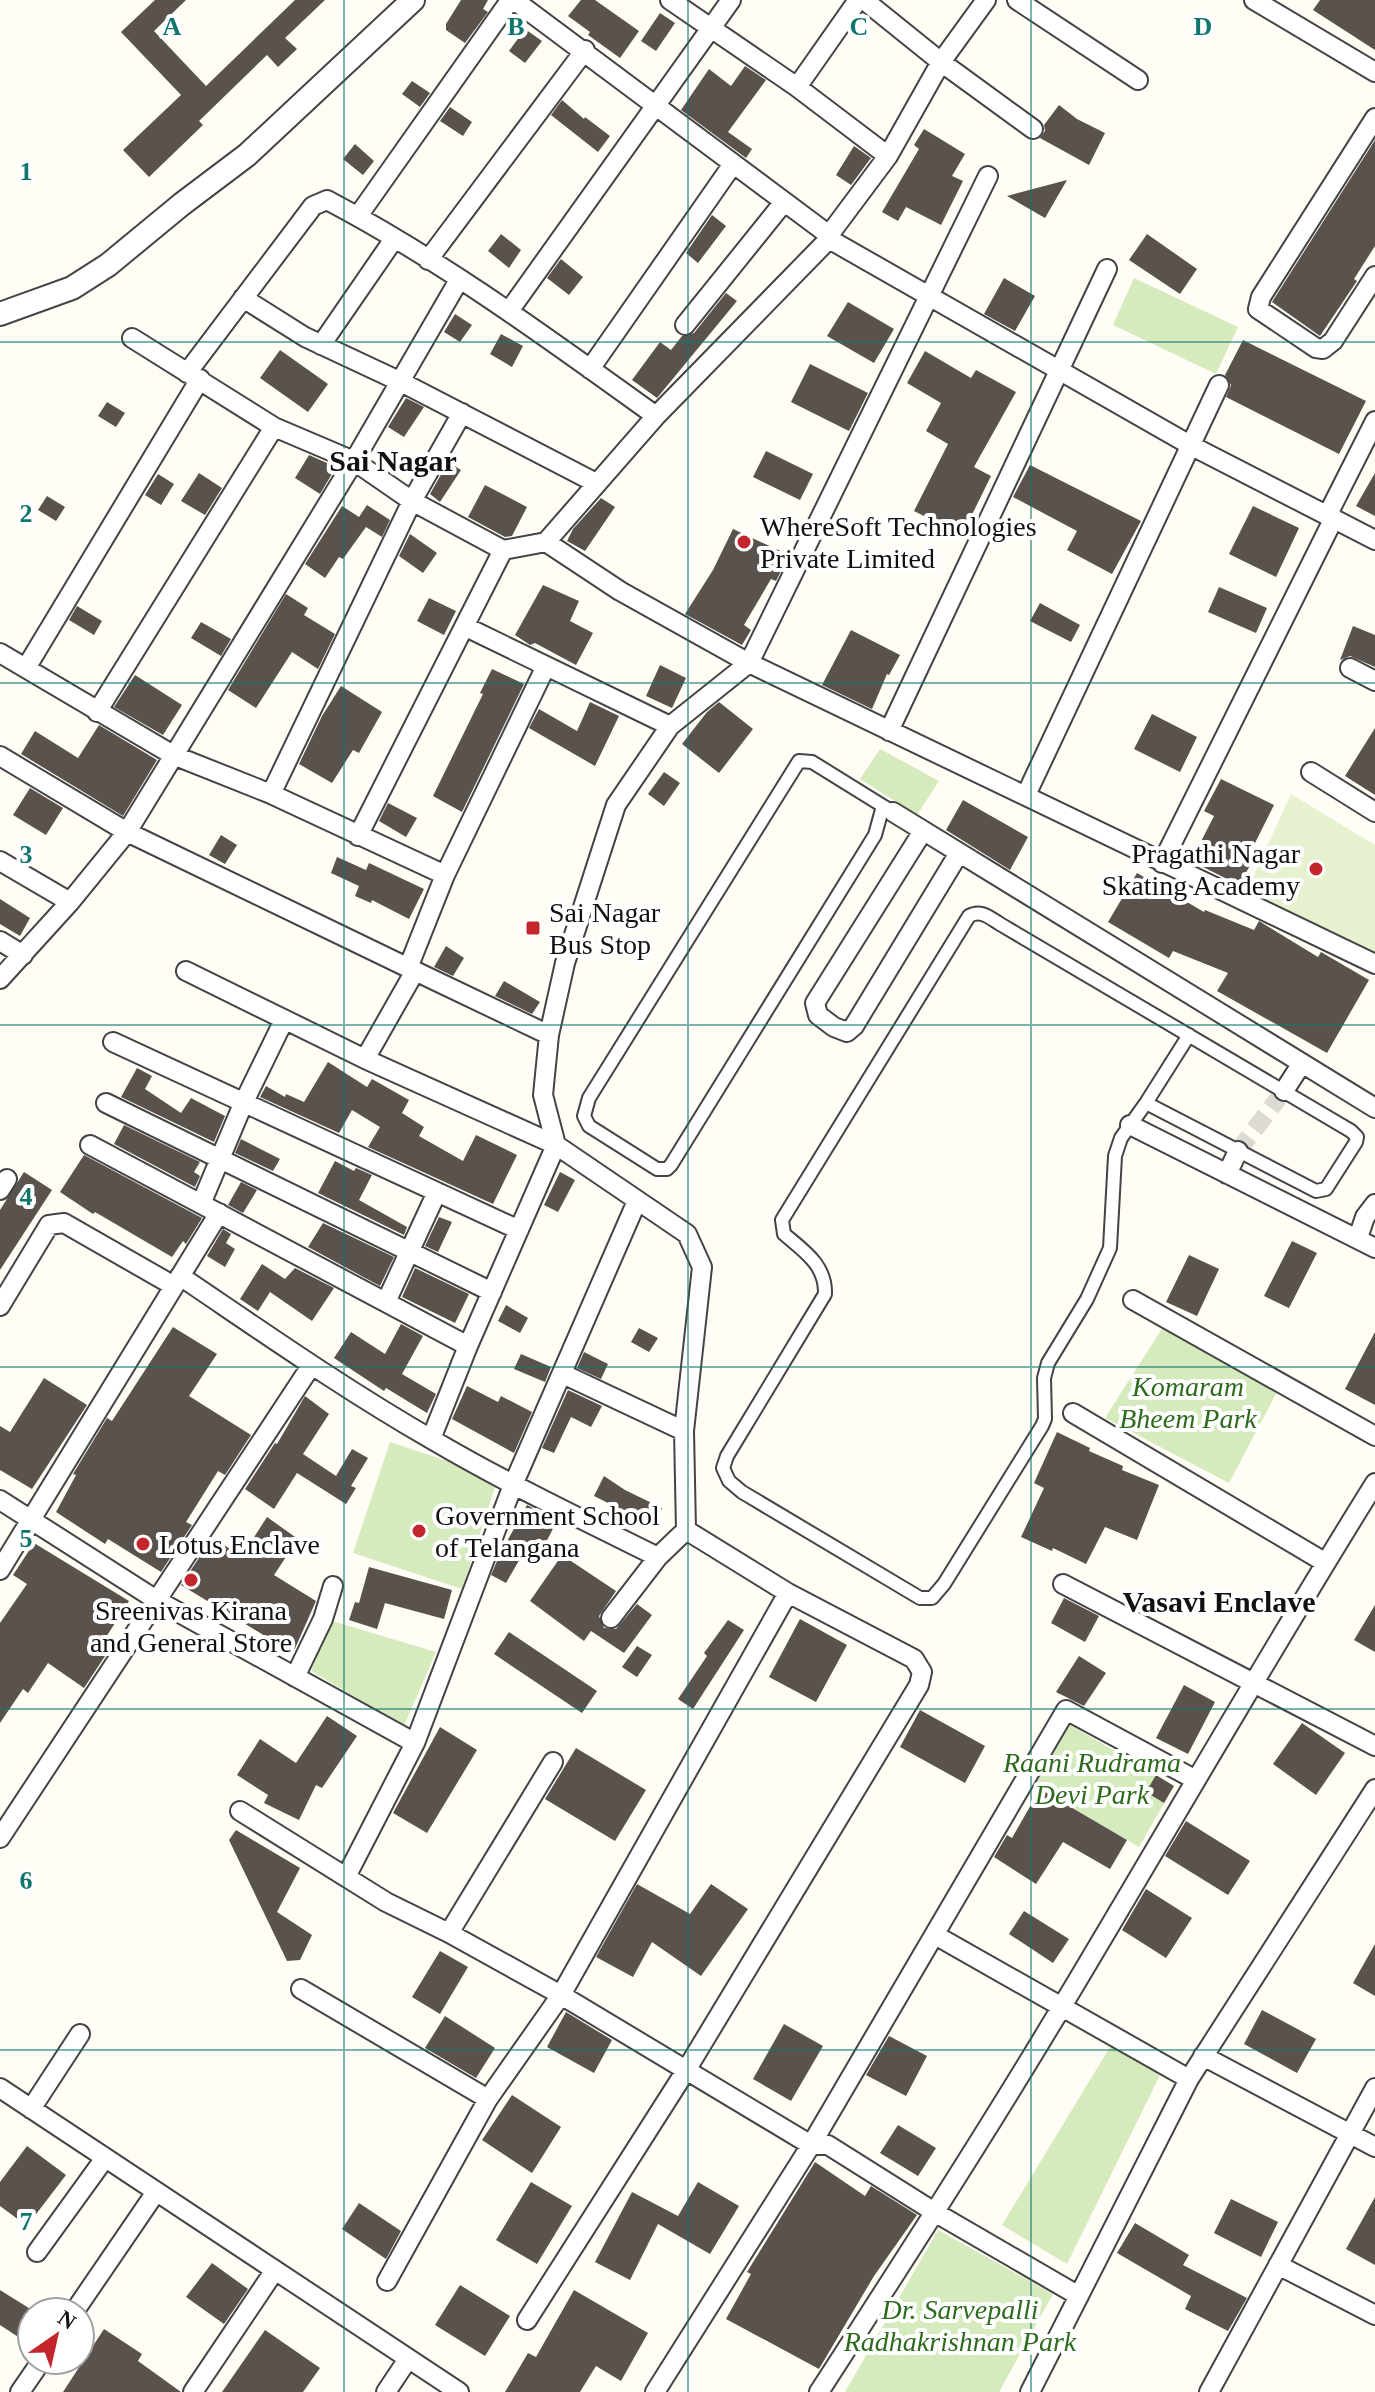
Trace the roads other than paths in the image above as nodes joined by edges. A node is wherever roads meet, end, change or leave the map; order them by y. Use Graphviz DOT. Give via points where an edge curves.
graph roads {
  1 [pos="413,0"];
  2 [pos="670,0"];
  3 [pos="731,0"];
  4 [pos="858,0"];
  5 [pos="864,0"];
  6 [pos="986,0"];
  7 [pos="1017,0"];
  8 [pos="1254,0"];
  9 [pos="710,28"];
  10 [pos="585,50"];
  11 [pos="941,62"];
  12 [pos="1375,72"];
  13 [pos="1138,80"];
  14 [pos="797,87"];
  15 [pos="656,105"];
  16 [pos="1375,118"];
  17 [pos="1033,129"];
  18 [pos="888,156"];
  19 [pos="733,164"];
  20 [pos="988,176"];
  21 [pos="784,202"];
  22 [pos="358,216"];
  23 [pos="829,237"];
  24 [pos="394,239"];
  25 [pos="428,260"];
  26 [pos="1107,269"];
  27 [pos="1375,276"];
  28 [pos="459,280"];
  29 [pos="928,295"];
  30 [pos="243,298"];
  31 [pos="509,311"];
  32 [pos="0,314"];
  33 [pos="685,325"];
  34 [pos="132,338"];
  35 [pos="321,345"];
  36 [pos="590,369"];
  37 [pos="1060,370"];
  38 [pos="194,376"];
  39 [pos="401,382"];
  40 [pos="1219,385"];
  41 [pos="462,413"];
  42 [pos="656,416"];
  43 [pos="1375,421"];
  44 [pos="274,427"];
  45 [pos="1190,445"];
  46 [pos="354,461"];
  47 [pos="596,483"];
  48 [pos="412,501"];
  49 [pos="1331,516"];
  50 [pos="1375,540"];
  51 [pos="546,542"];
  52 [pos="503,550"];
  53 [pos="466,627"];
  54 [pos="0,653"];
  55 [pos="749,663"];
  56 [pos="546,666"];
  57 [pos="26,668"];
  58 [pos="1350,668"];
  59 [pos="1375,681"];
  60 [pos="97,712"];
  61 [pos="670,726"];
  62 [pos="889,731"];
  63 [pos="173,755"];
  64 [pos="0,756"];
  65 [pos="1311,772"];
  66 [pos="271,794"];
  67 [pos="1026,795"];
  68 [pos="888,809"];
  69 [pos="1375,812"];
  70 [pos="923,831"];
  71 [pos="127,832"];
  72 [pos="358,836"];
  73 [pos="959,853"];
  74 [pos="0,861"];
  75 [pos="1162,863"];
  76 [pos="445,875"];
  77 [pos="70,902"];
  78 [pos="0,941"];
  79 [pos="23,955"];
  80 [pos="1375,964"];
  81 [pos="411,970"];
  82 [pos="186,971"];
  83 [pos="0,979"];
  84 [pos="284,1020"];
  85 [pos="549,1035"];
  86 [pos="1189,1035"];
  87 [pos="113,1042"];
  88 [pos="365,1059"];
  89 [pos="1302,1063"];
  90 [pos="1284,1091"];
  91 [pos="106,1103"];
  92 [pos="1146,1103"];
  93 [pos="243,1104"];
  94 [pos="1375,1108"];
  95 [pos="1130,1125"];
  96 [pos="90,1145"];
  97 [pos="556,1145"];
  98 [pos="1238,1151"];
  99 [pos="220,1159"];
  100 [pos="1227,1174"];
  101 [pos="437,1192"];
  102 [pos="637,1201"];
  103 [pos="201,1204"];
  104 [pos="1375,1204"];
  105 [pos="219,1213"];
  106 [pos="519,1230"];
  107 [pos="1358,1238"];
  108 [pos="1375,1248"];
  109 [pos="410,1251"];
  110 [pos="177,1281"];
  111 [pos="492,1292"];
  112 [pos="1133,1300"];
  113 [pos="386,1302"];
  114 [pos="0,1306"];
  115 [pos="468,1346"];
  116 [pos="311,1366"];
  117 [pos="563,1374"];
  118 [pos="1073,1413"];
  119 [pos="684,1431"];
  120 [pos="1375,1436"];
  121 [pos="431,1439"];
  122 [pos="1375,1483"];
  123 [pos="513,1485"];
  124 [pos="0,1500"];
  125 [pos="31,1521"];
  126 [pos="686,1530"];
  127 [pos="658,1557"];
  128 [pos="1326,1563"];
  129 [pos="0,1570"];
  130 [pos="1063,1584"];
  131 [pos="333,1586"];
  132 [pos="788,1593"];
  133 [pos="158,1601"];
  134 [pos="611,1618"];
  135 [pos="295,1677"];
  136 [pos="1255,1682"];
  137 [pos="415,1743"];
  138 [pos="1375,1746"];
  139 [pos="553,1762"];
  140 [pos="1194,1779"];
  141 [pos="1375,1789"];
  142 [pos="240,1811"];
  143 [pos="0,1838"];
  144 [pos="346,1877"];
  145 [pos="449,1933"];
  146 [pos="935,1935"];
  147 [pos="301,1989"];
  148 [pos="561,1995"];
  149 [pos="1062,2007"];
  150 [pos="80,2034"];
  151 [pos="1203,2056"];
  152 [pos="685,2072"];
  153 [pos="1189,2079"];
  154 [pos="0,2088"];
  155 [pos="1375,2088"];
  156 [pos="488,2099"];
  157 [pos="31,2109"];
  158 [pos="1350,2134"];
  159 [pos="811,2145"];
  160 [pos="1375,2147"];
  161 [pos="105,2158"];
  162 [pos="156,2192"];
  163 [pos="936,2213"];
  164 [pos="37,2252"];
  165 [pos="1278,2265"];
  166 [pos="275,2270"];
  167 [pos="387,2281"];
  168 [pos="85,2296"];
  169 [pos="1079,2296"];
  170 [pos="1375,2315"];
  171 [pos="527,2320"];
  172 [pos="408,2359"];
  173 [pos="193,2392"];
  174 [pos="386,2392"];
  175 [pos="459,2392"];
  176 [pos="655,2392"];
  177 [pos="819,2392"];
  178 [pos="1030,2392"];
  179 [pos="1209,2392"];
  1 -- 32 [label="street" via="247,155 108,265 72,288"];
  2 -- 9 [label="street"];
  3 -- 9 [label="street"];
  4 -- 14 [label="street"];
  5 -- 11 [label="street"];
  6 -- 11 [label="street"];
  7 -- 13 [label="street"];
  8 -- 12 [label="street"];
  9 -- 14 [label="street"];
  9 -- 15 [label="street"];
  10 -- 15 [label="street"];
  10 -- 22 [label="street" via="509,2"];
  10 -- 25 [label="street"];
  11 -- 17 [label="street"];
  11 -- 18 [label="street"];
  14 -- 18 [label="street"];
  15 -- 19 [label="street"];
  15 -- 31 [label="street"];
  16 -- 27 [label="street" via="1258,309 1323,349"];
  18 -- 23 [label="street"];
  19 -- 21 [label="street"];
  19 -- 36 [label="street"];
  20 -- 29 [label="street"];
  21 -- 23 [label="street"];
  21 -- 33 [label="street"];
  22 -- 24 [label="street"];
  22 -- 30 [label="street" via="327,200 313,206"];
  23 -- 29 [label="street"];
  23 -- 42 [label="street"];
  24 -- 25 [label="street"];
  24 -- 35 [label="street"];
  25 -- 28 [label="street"];
  26 -- 37 [label="street"];
  28 -- 31 [label="street"];
  28 -- 39 [label="street"];
  29 -- 37 [label="street"];
  29 -- 55 [label="street"];
  30 -- 35 [label="street"];
  30 -- 38 [label="street"];
  31 -- 36 [label="street"];
  34 -- 38 [label="street"];
  35 -- 39 [label="street"];
  36 -- 42 [label="street"];
  37 -- 45 [label="street"];
  37 -- 62 [label="street"];
  38 -- 44 [label="street"];
  38 -- 57 [label="street"];
  39 -- 41 [label="street"];
  39 -- 46 [label="street"];
  40 -- 45 [label="street"];
  41 -- 47 [label="street"];
  41 -- 48 [label="street"];
  42 -- 47 [label="street"];
  43 -- 49 [label="street"];
  44 -- 46 [label="street"];
  44 -- 60 [label="street"];
  45 -- 49 [label="street"];
  45 -- 67 [label="street"];
  46 -- 48 [label="street"];
  46 -- 63 [label="street"];
  47 -- 51 [label="street"];
  48 -- 52 [label="street"];
  48 -- 66 [label="street"];
  49 -- 50 [label="street"];
  49 -- 75 [label="street"];
  51 -- 52 [label="street"];
  51 -- 55 [label="street" via="620,591"];
  52 -- 53 [label="street"];
  53 -- 56 [label="street"];
  53 -- 72 [label="street"];
  54 -- 57 [label="street"];
  55 -- 61 [label="street"];
  55 -- 62 [label="street"];
  56 -- 61 [label="street"];
  56 -- 76 [label="street"];
  57 -- 60 [label="street"];
  58 -- 59 [label="street"];
  60 -- 63 [label="street"];
  61 -- 85 [label="street" via="616,805 565,963"];
  62 -- 67 [label="street"];
  63 -- 66 [label="street"];
  63 -- 71 [label="street"];
  64 -- 71 [label="street"];
  65 -- 69 [label="street"];
  66 -- 72 [label="street"];
  67 -- 75 [label="street"];
  68 -- 68 [label="street" via="812,762 799,761 589,1098 584,1116 589,1126 657,1169 671,1165"];
  68 -- 70 [label="street"];
  70 -- 73 [label="street"];
  70 -- 73 [label="street" via="815,1003 818,1015 834,1027 847,1032 854,1026"];
  71 -- 77 [label="street"];
  71 -- 81 [label="street"];
  72 -- 76 [label="street"];
  73 -- 89 [label="street"];
  74 -- 77 [label="street"];
  75 -- 80 [label="street"];
  76 -- 81 [label="street"];
  77 -- 79 [label="street"];
  78 -- 79 [label="street"];
  79 -- 83 [label="street"];
  81 -- 85 [label="street"];
  81 -- 88 [label="street"];
  82 -- 84 [label="street"];
  84 -- 88 [label="street"];
  84 -- 93 [label="street"];
  85 -- 97 [label="street" via="543,1095"];
  86 -- 90 [label="street"];
  86 -- 92 [label="street"];
  86 -- 95 [label="street" via="984,914 969,916 782,1220 784,1234 816,1262 825,1294 727,1456 723,1468 729,1481 920,1598 932,1598 1045,1419 1048,1363 1110,1248 1115,1156"];
  87 -- 93 [label="street"];
  88 -- 97 [label="street"];
  89 -- 90 [label="street"];
  89 -- 94 [label="street"];
  90 -- 98 [label="street" via="1357,1137 1331,1184 1316,1191"];
  91 -- 99 [label="street"];
  92 -- 95 [label="street"];
  92 -- 98 [label="street"];
  93 -- 99 [label="street"];
  93 -- 101 [label="street"];
  95 -- 100 [label="street"];
  96 -- 103 [label="street"];
  97 -- 102 [label="street"];
  97 -- 106 [label="street"];
  98 -- 100 [label="street"];
  99 -- 103 [label="street"];
  99 -- 109 [label="street"];
  100 -- 107 [label="street"];
  101 -- 106 [label="street"];
  101 -- 109 [label="street"];
  102 -- 117 [label="street"];
  102 -- 119 [label="street" via="687,1234 702,1267"];
  103 -- 105 [label="street"];
  104 -- 107 [label="street"];
  105 -- 110 [label="street"];
  105 -- 113 [label="street"];
  106 -- 111 [label="street"];
  107 -- 108 [label="street"];
  109 -- 111 [label="street"];
  109 -- 113 [label="street"];
  110 -- 114 [label="street" via="64,1223 49,1225"];
  110 -- 116 [label="street"];
  110 -- 125 [label="street"];
  111 -- 115 [label="street"];
  112 -- 120 [label="street"];
  113 -- 115 [label="street"];
  115 -- 121 [label="street"];
  116 -- 121 [label="street"];
  116 -- 133 [label="street"];
  117 -- 119 [label="street"];
  117 -- 123 [label="street"];
  118 -- 128 [label="street"];
  119 -- 126 [label="street"];
  121 -- 123 [label="street"];
  122 -- 128 [label="street"];
  123 -- 127 [label="street"];
  123 -- 137 [label="street"];
  124 -- 125 [label="street"];
  125 -- 129 [label="street"];
  125 -- 133 [label="street"];
  126 -- 127 [label="street"];
  126 -- 132 [label="street"];
  127 -- 134 [label="street"];
  128 -- 136 [label="street"];
  130 -- 136 [label="street"];
  131 -- 135 [label="street"];
  132 -- 148 [label="street"];
  132 -- 152 [label="street" via="914,1659 922,1672 919,1685"];
  133 -- 135 [label="street"];
  133 -- 143 [label="street"];
  135 -- 137 [label="street"];
  136 -- 138 [label="street"];
  136 -- 140 [label="street"];
  137 -- 144 [label="street"];
  139 -- 145 [label="street"];
  140 -- 146 [label="street" via="1066,1710"];
  140 -- 149 [label="street"];
  141 -- 151 [label="street"];
  142 -- 144 [label="street"];
  144 -- 145 [label="street"];
  145 -- 148 [label="street"];
  146 -- 149 [label="street"];
  146 -- 159 [label="street"];
  147 -- 156 [label="street"];
  148 -- 152 [label="street"];
  148 -- 156 [label="street"];
  149 -- 153 [label="street"];
  149 -- 163 [label="street"];
  150 -- 157 [label="street"];
  151 -- 153 [label="street"];
  151 -- 158 [label="street"];
  152 -- 159 [label="street"];
  152 -- 171 [label="street"];
  153 -- 169 [label="street"];
  154 -- 157 [label="street"];
  155 -- 158 [label="street"];
  156 -- 167 [label="street"];
  157 -- 161 [label="street"];
  158 -- 160 [label="street"];
  158 -- 165 [label="street"];
  159 -- 163 [label="street" via="828,2145"];
  159 -- 176 [label="street"];
  161 -- 162 [label="street"];
  161 -- 164 [label="street"];
  162 -- 166 [label="street"];
  162 -- 168 [label="street"];
  163 -- 169 [label="street"];
  163 -- 177 [label="street"];
  165 -- 170 [label="street"];
  165 -- 179 [label="street"];
  166 -- 172 [label="street"];
  166 -- 173 [label="street"];
  169 -- 178 [label="street"];
  172 -- 174 [label="street"];
  172 -- 175 [label="street"];
}
